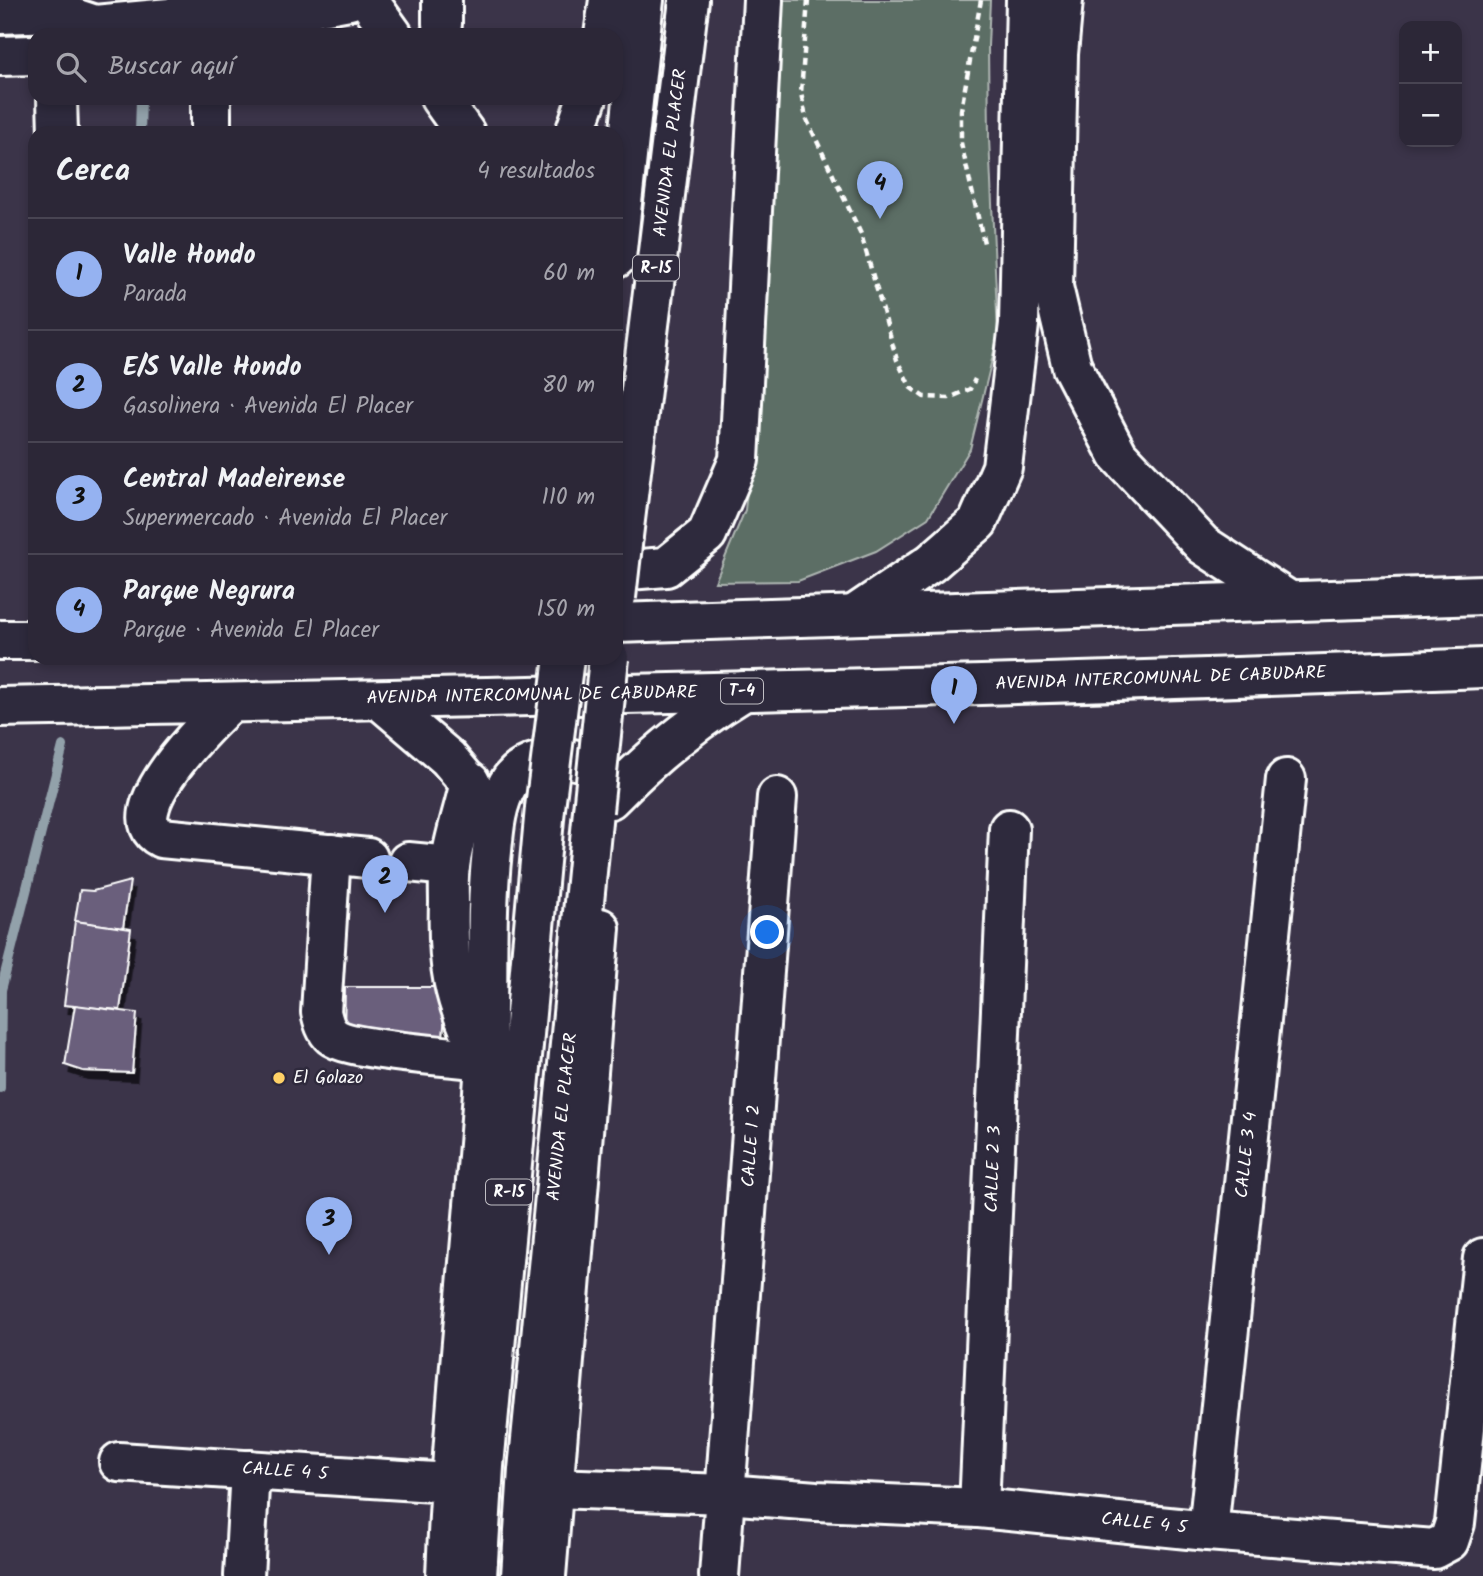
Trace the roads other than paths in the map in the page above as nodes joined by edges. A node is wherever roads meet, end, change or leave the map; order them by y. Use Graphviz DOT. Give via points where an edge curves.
graph roads {
  1 [pos="349,0"];
  2 [pos="368,0"];
  3 [pos="609,0"];
  4 [pos="644,0"];
  5 [pos="689,0"];
  6 [pos="763,0"];
  7 [pos="1026,0"];
  8 [pos="1063,0"];
  9 [pos="0,14"];
  10 [pos="214,16"];
  11 [pos="72,27"];
  12 [pos="388,28"];
  13 [pos="605,28"];
  14 [pos="28,55"];
  15 [pos="0,57"];
  16 [pos="57,105"];
  17 [pos="211,105"];
  18 [pos="445,105"];
  19 [pos="584,105"];
  20 [pos="596,105"];
  21 [pos="58,126"];
  22 [pos="211,126"];
  23 [pos="461,126"];
  24 [pos="577,126"];
  25 [pos="594,126"];
  26 [pos="623,194"];
  27 [pos="623,522"];
  28 [pos="623,555"];
  29 [pos="1483,595"];
  30 [pos="1289,601"];
  31 [pos="854,615"];
  32 [pos="623,623"];
  33 [pos="0,640"];
  34 [pos="28,640"];
  35 [pos="563,665"];
  36 [pos="609,665"];
  37 [pos="1483,667"];
  38 [pos="744,691"];
  39 [pos="380,700"];
  40 [pos="230,703"];
  41 [pos="0,707"];
  42 [pos="1286,779"];
  43 [pos="470,782"];
  44 [pos="777,797"];
  45 [pos="602,805"];
  46 [pos="496,815"];
  47 [pos="1009,829"];
  48 [pos="331,854"];
  49 [pos="368,858"];
  50 [pos="408,862"];
  51 [pos="450,866"];
  52 [pos="486,1060"];
  53 [pos="1483,1258"];
  54 [pos="119,1462"];
  55 [pos="250,1470"];
  56 [pos="450,1483"];
  57 [pos="552,1488"];
  58 [pos="726,1494"];
  59 [pos="979,1508"];
  60 [pos="1208,1531"];
  61 [pos="244,1576"];
  62 [pos="446,1576"];
  63 [pos="477,1576"];
  64 [pos="521,1576"];
  65 [pos="546,1576"];
  66 [pos="719,1576"];
  1 -- 10 [label="main road" via="251,18"];
  2 -- 12 [label="main road"];
  3 -- 13 [label="main road"];
  4 -- 26 [label="main road, R-15"];
  5 -- 27 [label="main road, AVENIDA EL PLACER / R-15"];
  6 -- 28 [label="main road" via="739,460 706,534 666,567"];
  7 -- 31 [label="main road" via="1018,324 1002,467 978,522 932,563"];
  8 -- 30 [label="main road" via="1053,287 1072,367 1118,455 1203,545"];
  9 -- 11 [label="main road"];
  10 -- 11 [label="main road"];
  14 -- 15 [label="main road"];
  16 -- 21 [label="main road"];
  17 -- 22 [label="main road"];
  18 -- 23 [label="main road"];
  19 -- 24 [label="main road"];
  20 -- 25 [label="main road"];
  29 -- 30 [label="main road"];
  30 -- 31 [label="main road"];
  31 -- 32 [label="main road"];
  33 -- 34 [label="main road"];
  35 -- 63 [label="main road, R-15, bridge" via="545,808"];
  36 -- 45 [label="main road, AVENIDA EL PLACER / R-15, bridge"];
  37 -- 38 [label="main road, AVENIDA INTERCOMUNAL DE CABUDARE / T-4"];
  38 -- 39 [label="main road, AVENIDA INTERCOMUNAL DE CABUDARE / T-4"];
  38 -- 45 [label="main road" via="669,743"];
  39 -- 40 [label="main road, AVENIDA INTERCOMUNAL DE CABUDARE / T-4"];
  39 -- 43 [label="main road" via="449,758"];
  40 -- 41 [label="main road, AVENIDA INTERCOMUNAL DE CABUDARE / T-4"];
  40 -- 48 [label="main road" via="166,774 153,798 150,829 161,838"];
  42 -- 60 [label="main road, CALLE 3 4"];
  43 -- 46 [label="main road"];
  43 -- 51 [label="main road"];
  44 -- 58 [label="main road, CALLE 1 2"];
  45 -- 46 [label="main road" via="603,776 591,765 558,757 527,766 508,783"];
  45 -- 57 [label="main road"];
  45 -- 64 [label="main road, AVENIDA EL PLACER / R-15" via="528,1470"];
  46 -- 52 [label="main road" via="489,880"];
  47 -- 59 [label="main road, CALLE 2 3"];
  48 -- 49 [label="main road"];
  48 -- 52 [label="main road" via="321,1012 330,1035 365,1046"];
  50 -- 51 [label="main road"];
  51 -- 52 [label="main road" via="452,979 464,1022"];
  52 -- 56 [label="main road"];
  53 -- 60 [label="main road, CALLE 4 5" via="1455,1523 1449,1541 1434,1549"];
  54 -- 55 [label="main road, CALLE 4 5"];
  55 -- 56 [label="main road, CALLE 4 5"];
  55 -- 61 [label="main road"];
  56 -- 62 [label="main road"];
  57 -- 58 [label="main road, CALLE 4 5"];
  57 -- 65 [label="main road"];
  58 -- 59 [label="main road, CALLE 4 5"];
  58 -- 66 [label="main road, CALLE 1 2"];
  59 -- 60 [label="main road, CALLE 4 5"];
}
